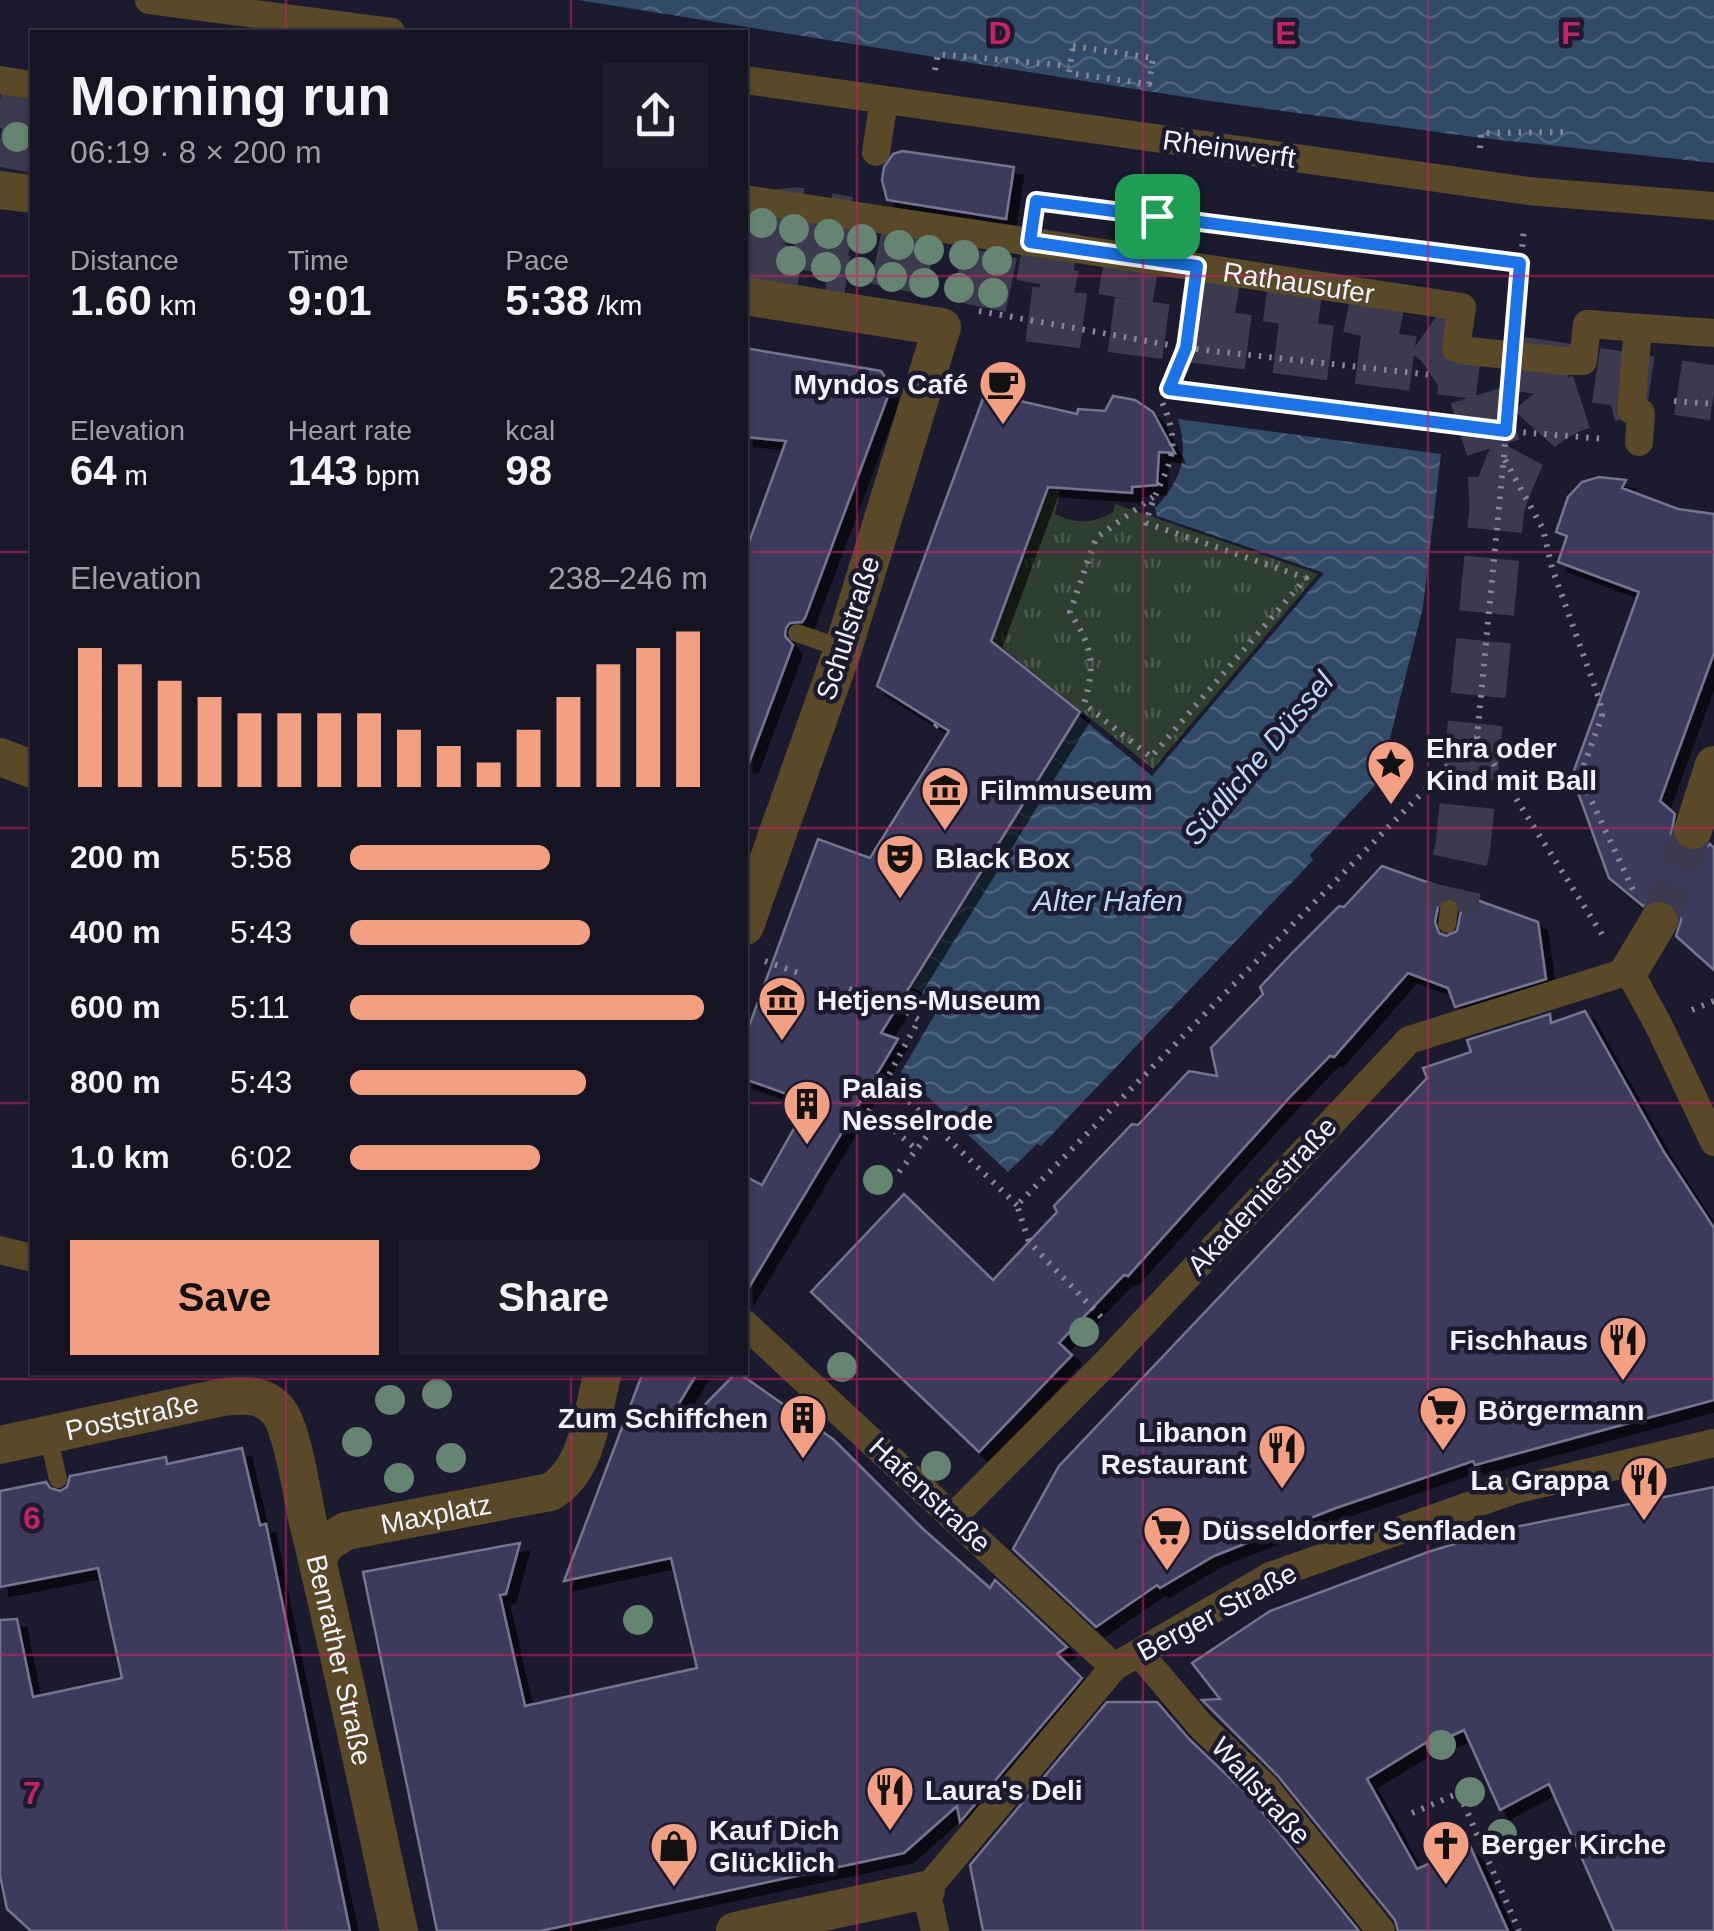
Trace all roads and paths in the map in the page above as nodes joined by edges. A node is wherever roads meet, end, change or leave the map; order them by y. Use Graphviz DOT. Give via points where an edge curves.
graph roads {
  1 [pos="149,0"];
  2 [pos="375,30"];
  3 [pos="938,54"];
  4 [pos="1070,66"];
  5 [pos="0,80"];
  6 [pos="748,80"];
  7 [pos="30,85"];
  8 [pos="884,100"];
  9 [pos="1569,132"];
  10 [pos="1481,133"];
  11 [pos="876,152"];
  12 [pos="0,190"];
  13 [pos="1528,192"];
  14 [pos="30,194"];
  15 [pos="748,199"];
  16 [pos="1714,206"];
  17 [pos="1030,242"];
  18 [pos="1520,263"];
  19 [pos="1197,266"];
  20 [pos="748,296"];
  21 [pos="953,317"];
  22 [pos="1638,328"];
  23 [pos="1714,333"];
  24 [pos="1514,338"];
  25 [pos="1186,348"];
  26 [pos="1511,375"];
  27 [pos="1449,376"];
  28 [pos="1169,389"];
  29 [pos="1506,431"];
  30 [pos="1561,436"];
  31 [pos="1638,442"];
  32 [pos="1504,460"];
  33 [pos="1152,497"];
  34 [pos="797,633"];
  35 [pos="843,649"];
  36 [pos="1477,737"];
  37 [pos="0,756"];
  38 [pos="1714,765"];
  39 [pos="30,768"];
  40 [pos="1693,830"];
  41 [pos="1649,909"];
  42 [pos="748,918"];
  43 [pos="1596,927"];
  44 [pos="762,960"];
  45 [pos="1629,971"];
  46 [pos="804,975"];
  47 [pos="848,989"];
  48 [pos="894,1087"];
  49 [pos="880,1116"];
  50 [pos="934,1127"];
  51 [pos="858,1131"];
  52 [pos="1714,1142"];
  53 [pos="916,1150"];
  54 [pos="898,1172"];
  55 [pos="1017,1206"];
  56 [pos="0,1250"];
  57 [pos="30,1258"];
  58 [pos="1076,1289"];
  59 [pos="748,1327"];
  60 [pos="602,1375"];
  61 [pos="220,1384"];
  62 [pos="262,1398"];
  63 [pos="48,1435"];
  64 [pos="1714,1443"];
  65 [pos="0,1445"];
  66 [pos="58,1479"];
  67 [pos="954,1516"];
  68 [pos="317,1558"];
  69 [pos="1139,1653"];
  70 [pos="1114,1667"];
  71 [pos="1412,1813"];
  72 [pos="926,1890"];
  73 [pos="399,1931"];
  74 [pos="735,1931"];
  75 [pos="935,1931"];
  76 [pos="1381,1931"];
  77 [pos="1519,1931"];
  1 -- 2 [label="street"];
  3 -- 4 [label="path"];
  4 -- 4 [label="path" via="1069,72 1149,84 1153,58 1072,46"];
  5 -- 7 [label="street"];
  6 -- 8 [label="street, Rheinwerft"];
  8 -- 11 [label="street"];
  8 -- 13 [label="street, Rheinwerft"];
  9 -- 10 [label="path"];
  12 -- 14 [label="street"];
  13 -- 16 [label="street, Rheinwerft"];
  13 -- 18 [label="path"];
  15 -- 17 [label="street, Rathausufer" via="866,209"];
  17 -- 18 [label="path" via="1036,201"];
  17 -- 19 [label="street, Rathausufer"];
  18 -- 24 [label="path"];
  19 -- 22 [label="street, Rathausufer, bridge" via="1462,307 1456,348 1469,350 1583,361 1587,324"];
  19 -- 25 [label="path"];
  20 -- 21 [label="street"];
  21 -- 25 [label="path"];
  21 -- 35 [label="street, Schulstraße"];
  22 -- 23 [label="street, Rathausufer"];
  22 -- 31 [label="street" via="1631,410 1641,413"];
  25 -- 27 [label="path"];
  25 -- 28 [label="path"];
  26 -- 29 [label="path"];
  28 -- 29 [label="path"];
  28 -- 33 [label="path" via="1162,402 1171,423 1169,471"];
  29 -- 30 [label="path"];
  29 -- 32 [label="path"];
  32 -- 36 [label="path"];
  32 -- 41 [label="path" via="1543,529 1600,701 1602,716 1580,776 1630,887"];
  33 -- 33 [label="path" via="1096,538 1070,612 1090,650 1093,674 1084,704 1151,757 1306,578 1146,523"];
  34 -- 35 [label="lane"];
  35 -- 42 [label="street, Schulstraße"];
  36 -- 43 [label="path"];
  36 -- 55 [label="path"];
  37 -- 39 [label="street"];
  38 -- 40 [label="street"];
  41 -- 45 [label="street"];
  44 -- 46 [label="path"];
  45 -- 52 [label="street"];
  45 -- 67 [label="street, Akademiestraße" via="1409,1040"];
  47 -- 51 [label="path" via="919,1020"];
  48 -- 50 [label="path"];
  49 -- 53 [label="path"];
  50 -- 53 [label="path"];
  50 -- 55 [label="path"];
  53 -- 54 [label="path"];
  55 -- 58 [label="path" via="1028,1242"];
  56 -- 57 [label="street"];
  59 -- 67 [label="street, Hafenstraße"];
  60 -- 68 [label="street, Maxplatz" via="566,1483 550,1492 346,1531"];
  61 -- 62 [label="street, Poststraße"];
  61 -- 63 [label="street, Poststraße"];
  62 -- 68 [label="street, Benrather Straße" via="287,1432"];
  63 -- 65 [label="street, Poststraße"];
  63 -- 66 [label="lane"];
  64 -- 69 [label="street, Berger Straße" via="1514,1490 1270,1576"];
  67 -- 70 [label="street, Hafenstraße"];
  68 -- 73 [label="street, Benrather Straße"];
  69 -- 70 [label="street, Berger Straße"];
  69 -- 76 [label="street, Wallstraße" via="1264,1788"];
  70 -- 72 [label="street, Berger Straße"];
  71 -- 77 [label="path" via="1459,1793"];
  72 -- 74 [label="street"];
  72 -- 75 [label="street"];
}
